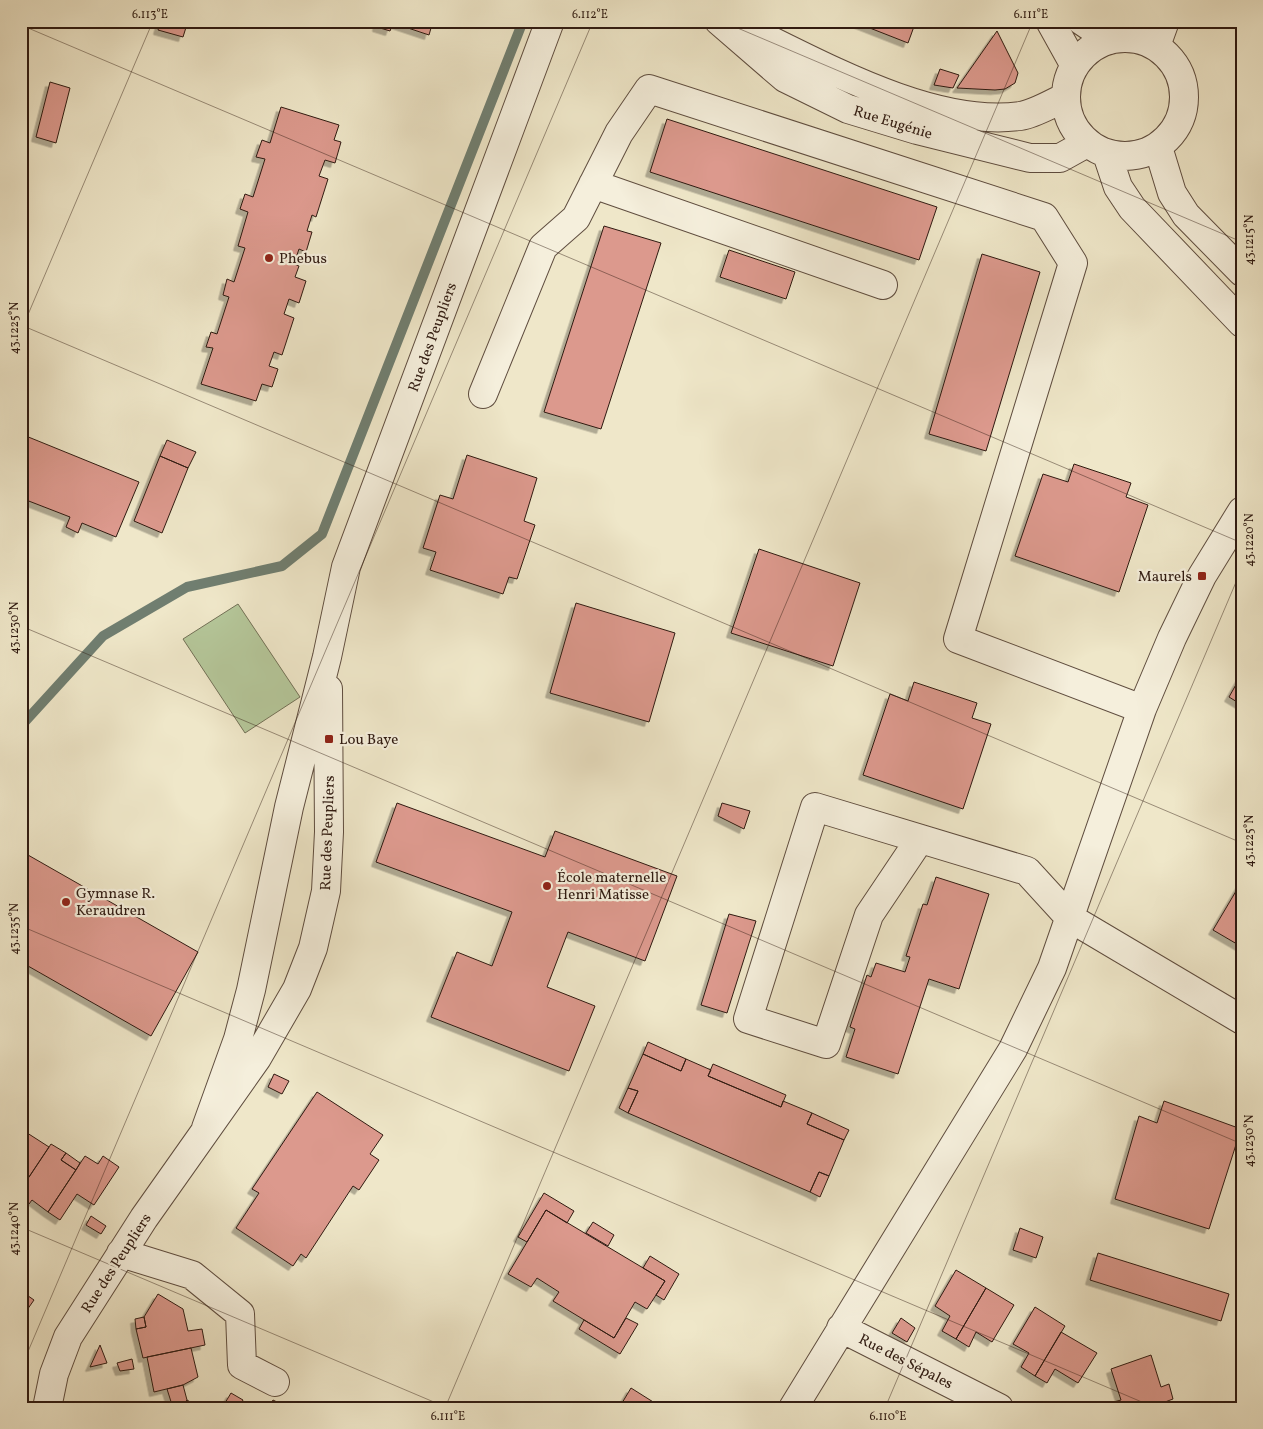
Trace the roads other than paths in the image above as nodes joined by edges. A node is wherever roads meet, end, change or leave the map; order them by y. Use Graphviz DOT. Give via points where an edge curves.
graph roads {
  1 [pos="550,21"];
  2 [pos="719,21"];
  3 [pos="731,21"];
  4 [pos="1050,21"];
  5 [pos="1082,21"];
  6 [pos="1160,34"];
  7 [pos="1110,40"];
  8 [pos="1075,66"];
  9 [pos="1066,96"];
  10 [pos="1158,147"];
  11 [pos="1097,148"];
  12 [pos="593,184"];
  13 [pos="1242,272"];
  14 [pos="883,285"];
  15 [pos="1242,323"];
  16 [pos="483,394"];
  17 [pos="1242,512"];
  18 [pos="327,657"];
  19 [pos="1142,708"];
  20 [pos="920,839"];
  21 [pos="1070,918"];
  22 [pos="1242,1020"];
  23 [pos="206,1128"];
  24 [pos="120,1253"];
  25 [pos="841,1328"];
  26 [pos="275,1382"];
  27 [pos="47,1408"];
  28 [pos="793,1408"];
  29 [pos="998,1408"];
  1 -- 18 [label="street, Rue des Peupliers" via="346,567"];
  2 -- 11 [label="street, Rue Eugénie" via="785,78 848,109 1030,158 1060,158"];
  3 -- 9 [label="street, Rue Eugénie" via="860,83 915,103 978,117 1022,116"];
  4 -- 8 [label="street"];
  5 -- 7 [label="street"];
  6 -- 7 [label="street" via="1140,39 1124,37"];
  6 -- 10 [label="street" via="1179,71 1184,87 1184,104 1180,121 1171,136"];
  7 -- 8 [label="street" via="1091,48"];
  8 -- 9 [label="street"];
  9 -- 11 [label="street" via="1072,122"];
  10 -- 11 [label="street" via="1142,154 1124,156"];
  10 -- 13 [label="street" via="1172,193 1186,215"];
  11 -- 15 [label="street" via="1132,208"];
  12 -- 14 [label="street"];
  12 -- 16 [label="street" via="576,218 543,247"];
  12 -- 19 [label="street" via="619,133 649,89 1044,216 1073,263 958,639"];
  17 -- 19 [label="street" via="1202,576"];
  18 -- 23 [label="street, Rue des Peupliers" via="289,807 249,997 238,1039"];
  18 -- 23 [label="street, Rue des Peupliers" via="329,832 326,891 313,948 298,989 258,1058"];
  19 -- 21 [label="street"];
  20 -- 20 [label="street" via="815,807 748,1018 826,1044 869,915"];
  20 -- 21 [label="street" via="1027,871"];
  21 -- 22 [label="street"];
  21 -- 25 [label="street" via="1052,968 1013,1048"];
  23 -- 24 [label="street, Rue des Peupliers"];
  24 -- 26 [label="street" via="192,1275 240,1314 242,1365"];
  24 -- 27 [label="street, Rue des Peupliers" via="68,1337 54,1374"];
  25 -- 28 [label="street"];
  25 -- 29 [label="street, Rue des Sépales"];
}
